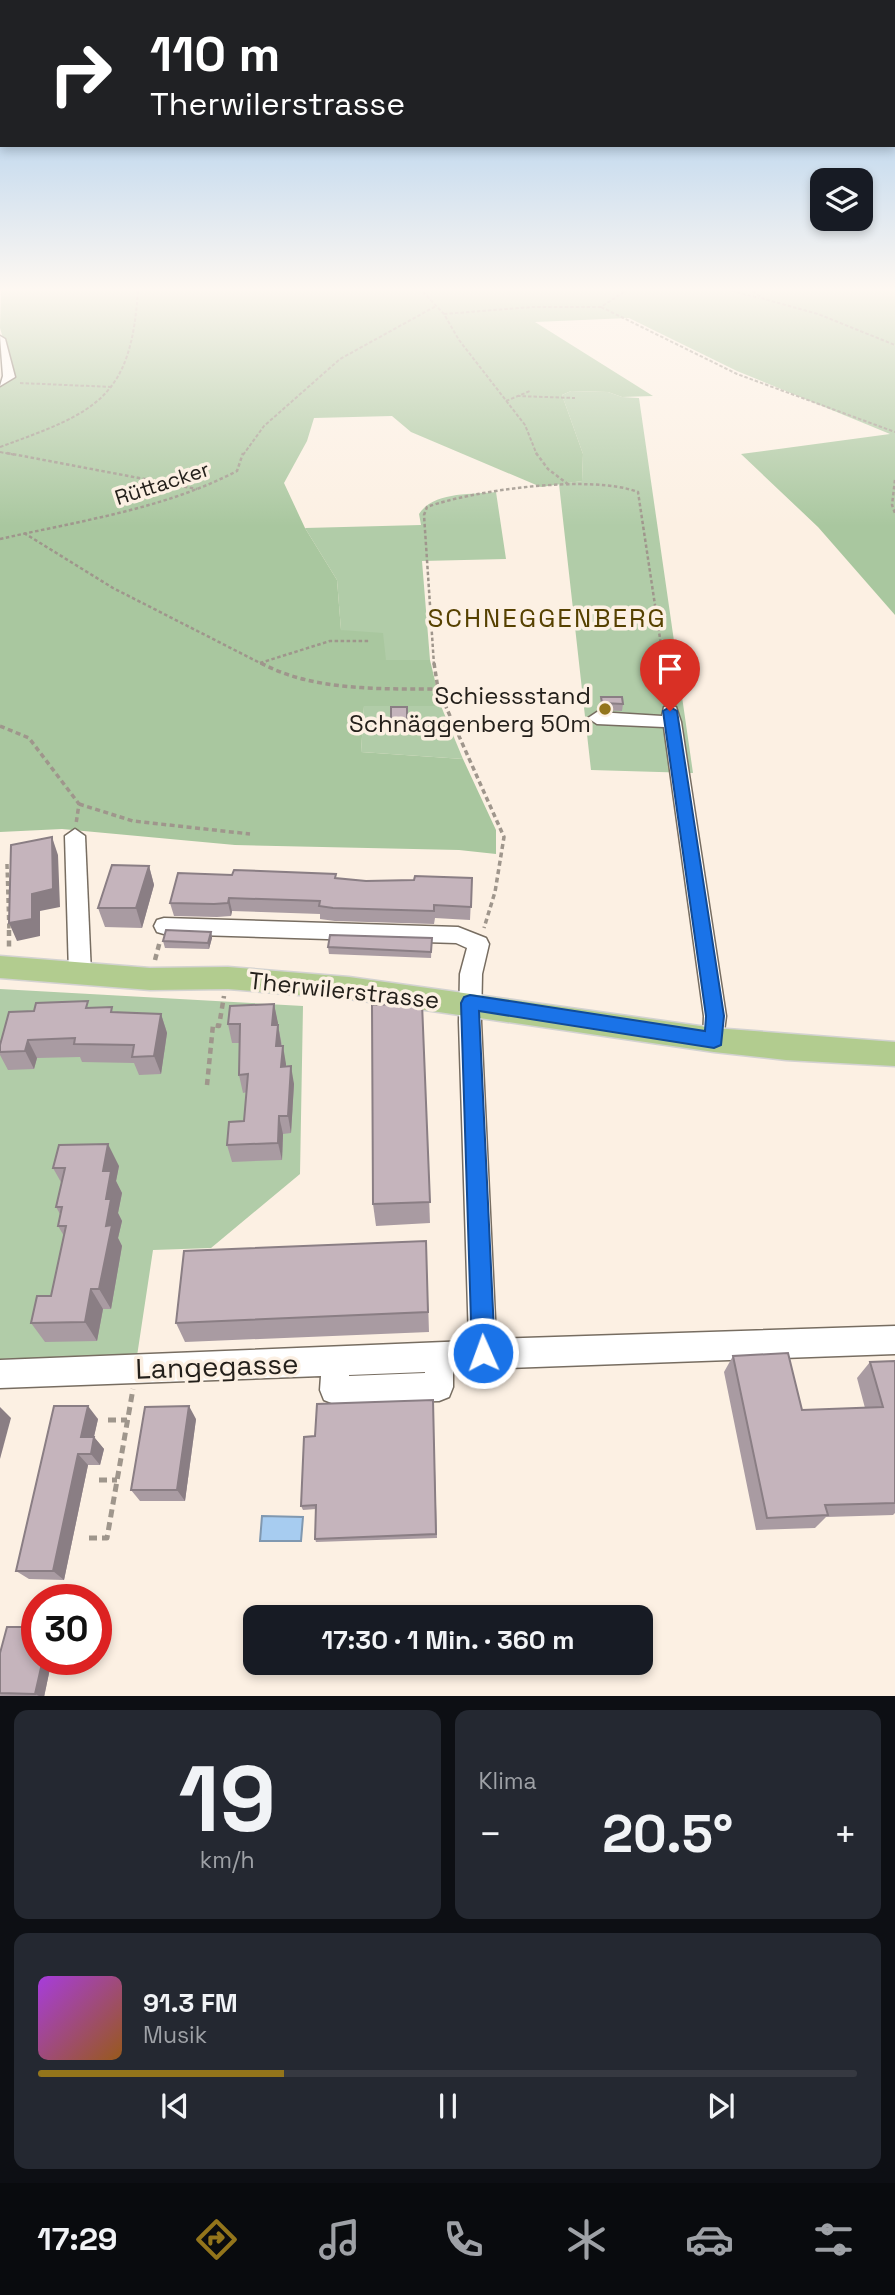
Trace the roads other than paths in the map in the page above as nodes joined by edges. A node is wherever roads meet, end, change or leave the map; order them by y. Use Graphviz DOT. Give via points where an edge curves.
graph roads {
  1 [pos="7,367"];
  2 [pos="3,382"];
  3 [pos="597,719"];
  4 [pos="75,836"];
  5 [pos="164,926"];
  6 [pos="4,968"];
  7 [pos="80,974"];
  8 [pos="470,1003"];
  9 [pos="714,1040"];
  10 [pos="895,1054"];
  11 [pos="895,1340"];
  12 [pos="483,1353"];
  13 [pos="0,1374"];
  1 -- 2 [label="street" via="9,377"];
  3 -- 9 [label="street" via="671,716 715,1016"];
  4 -- 7 [label="street"];
  5 -- 8 [label="street" via="458,935 479,944"];
  6 -- 7 [label="main road, Therwilerstrasse"];
  7 -- 8 [label="main road, Therwilerstrasse" via="228,978"];
  8 -- 9 [label="main road, Therwilerstrasse"];
  8 -- 12 [label="street"];
  9 -- 10 [label="main road, Therwilerstrasse"];
  11 -- 12 [label="street"];
  12 -- 13 [label="street, Langegasse" via="436,1358 439,1387 334,1390 337,1362"];
}
